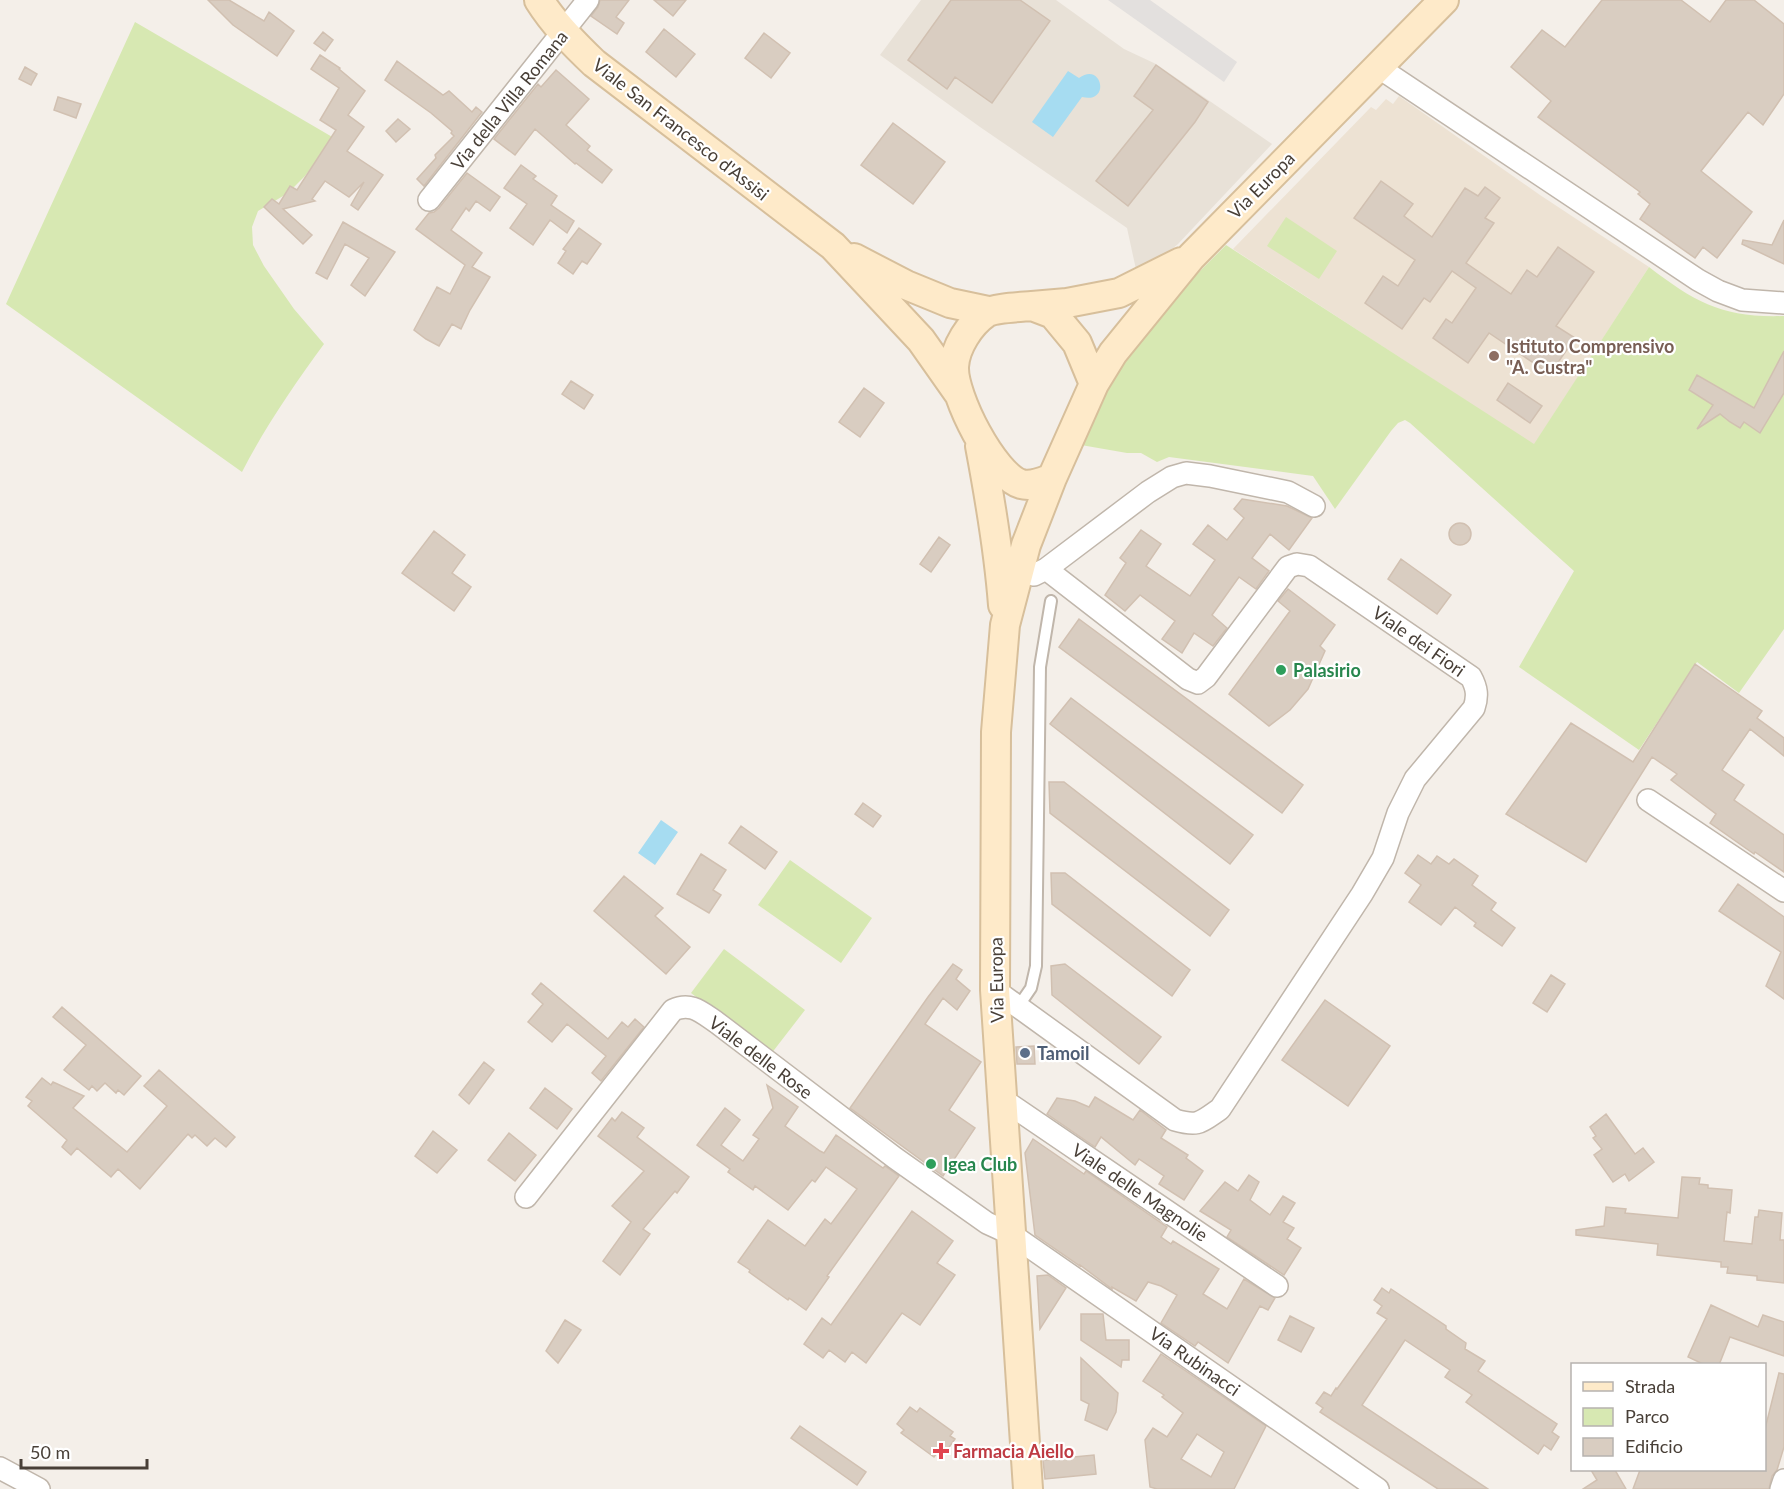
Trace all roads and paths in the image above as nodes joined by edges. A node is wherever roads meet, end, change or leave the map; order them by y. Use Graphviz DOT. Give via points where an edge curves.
graph roads {
  1 [pos="539,0"];
  2 [pos="588,0"];
  3 [pos="1444,0"];
  4 [pos="563,32"];
  5 [pos="1378,67"];
  6 [pos="429,200"];
  7 [pos="833,246"];
  8 [pos="1191,256"];
  9 [pos="1782,299"];
  10 [pos="1032,306"];
  11 [pos="988,312"];
  12 [pos="1094,384"];
  13 [pos="959,394"];
  14 [pos="978,438"];
  15 [pos="1052,478"];
  16 [pos="1314,506"];
  17 [pos="1046,569"];
  18 [pos="1015,585"];
  19 [pos="1051,601"];
  20 [pos="1005,625"];
  21 [pos="1648,800"];
  22 [pos="1784,891"];
  23 [pos="995,990"];
  24 [pos="1018,1007"];
  25 [pos="1002,1099"];
  26 [pos="526,1197"];
  27 [pos="1011,1234"];
  28 [pos="1277,1286"];
  29 [pos="0,1468"];
  30 [pos="1784,1480"];
  31 [pos="39,1489"];
  32 [pos="1028,1489"];
  33 [pos="1378,1489"];
  34 [pos="1781,1489"];
  1 -- 4 [label="street, Viale San Francesco d'Assisi"];
  2 -- 4 [label="street, Via della Villa Romana"];
  3 -- 5 [label="street, Via Europa"];
  4 -- 6 [label="street, Via della Villa Romana"];
  4 -- 7 [label="street, Viale San Francesco d'Assisi" via="594,63"];
  5 -- 8 [label="street, Via Europa"];
  5 -- 9 [label="street" via="1698,280 1742,300"];
  7 -- 11 [label="street, Viale San Francesco d'Assisi" via="906,285 950,303"];
  7 -- 13 [label="street, Viale San Francesco d'Assisi" via="921,340"];
  8 -- 10 [label="street" via="1119,293"];
  8 -- 12 [label="street, Via Europa" via="1113,353"];
  10 -- 11 [label="street"];
  10 -- 12 [label="street" via="1053,314 1077,343"];
  11 -- 13 [label="street" via="960,343 954,368"];
  12 -- 15 [label="street"];
  13 -- 14 [label="street"];
  14 -- 15 [label="street" via="996,463 1020,484 1031,485"];
  14 -- 20 [label="street" via="999,554"];
  15 -- 18 [label="street, Via Europa"];
  16 -- 17 [label="street" via="1288,492 1186,473 1148,492"];
  17 -- 18 [label="street"];
  17 -- 24 [label="street, Viale dei Fiori" via="1198,683 1288,567 1309,566 1470,677 1477,699 1474,708 1415,779 1383,858 1362,894 1220,1109 1201,1122 1175,1120"];
  18 -- 20 [label="street, Via Europa"];
  19 -- 24 [label="lane" via="1040,668 1036,966 1031,988"];
  20 -- 23 [label="street, Via Europa" via="996,732"];
  21 -- 22 [label="street"];
  23 -- 24 [label="street, Viale dei Fiori"];
  23 -- 25 [label="street, Via Europa"];
  25 -- 27 [label="street, Via Europa"];
  25 -- 28 [label="street, Viale delle Magnolie"];
  26 -- 27 [label="street, Viale delle Rose" via="673,1010 681,1006 695,1008 716,1022 895,1158 987,1223"];
  27 -- 32 [label="street, Via Europa"];
  27 -- 33 [label="street, Via Rubinacci"];
  29 -- 31 [label="street"];
  30 -- 34 [label="street"];
}
